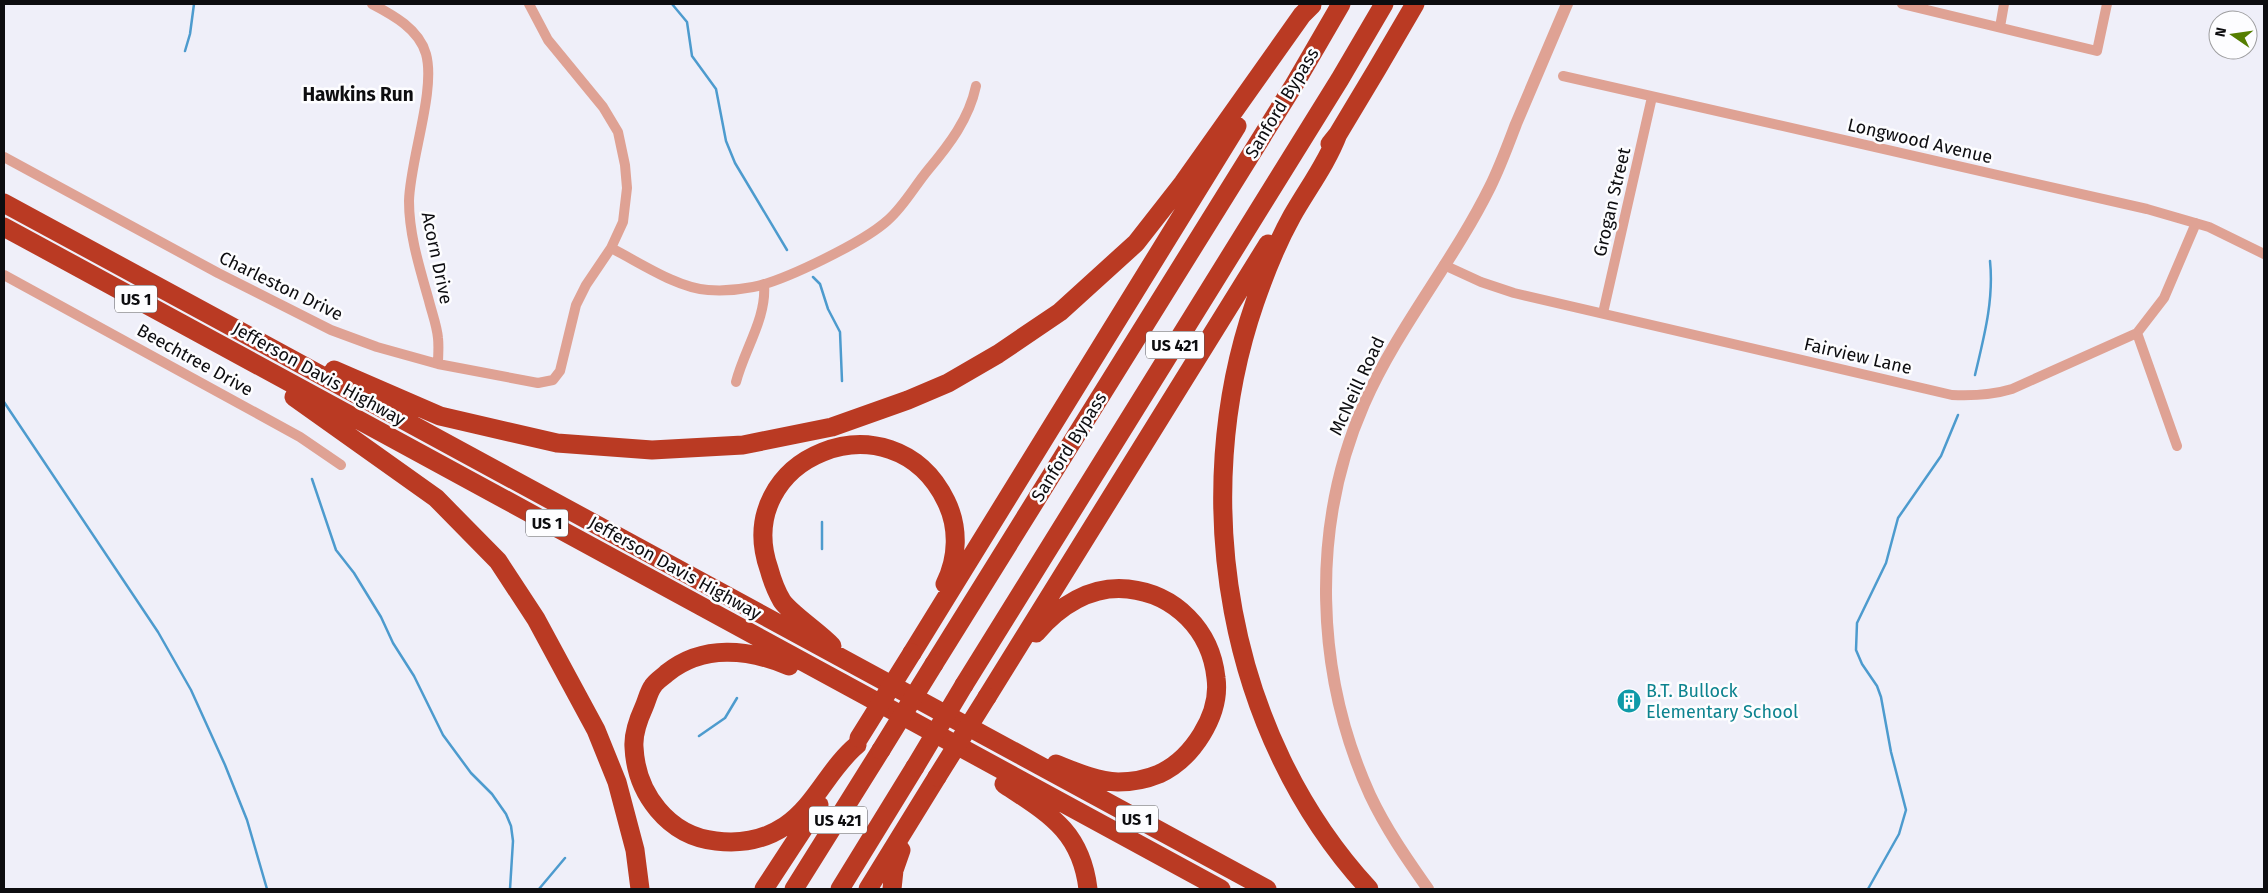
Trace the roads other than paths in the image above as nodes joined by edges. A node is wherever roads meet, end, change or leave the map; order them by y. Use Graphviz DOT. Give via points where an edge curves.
graph roads {
  1 [pos="372,4"];
  2 [pos="529,4"];
  3 [pos="1312,4"];
  4 [pos="1341,4"];
  5 [pos="1384,4"];
  6 [pos="1415,4"];
  7 [pos="1567,4"];
  8 [pos="1902,4"];
  9 [pos="2004,4"];
  10 [pos="2107,4"];
  11 [pos="2000,27"];
  12 [pos="1563,76"];
  13 [pos="976,86"];
  14 [pos="1652,97"];
  15 [pos="1338,134"];
  16 [pos="4,157"];
  17 [pos="4,202"];
  18 [pos="2196,223"];
  19 [pos="4,227"];
  20 [pos="611,248"];
  21 [pos="2264,254"];
  22 [pos="1444,266"];
  23 [pos="4,274"];
  24 [pos="764,284"];
  25 [pos="1603,313"];
  26 [pos="2137,334"];
  27 [pos="284,356"];
  28 [pos="438,364"];
  29 [pos="269,371"];
  30 [pos="736,382"];
  31 [pos="2177,446"];
  32 [pos="341,465"];
  33 [pos="912,653"];
  34 [pos="841,656"];
  35 [pos="826,675"];
  36 [pos="990,693"];
  37 [pos="858,742"];
  38 [pos="1008,749"];
  39 [pos="976,756"];
  40 [pos="938,778"];
  41 [pos="640,889"];
  42 [pos="764,889"];
  43 [pos="794,889"];
  44 [pos="840,889"];
  45 [pos="868,889"];
  46 [pos="892,889"];
  47 [pos="1088,889"];
  48 [pos="1221,889"];
  49 [pos="1267,889"];
  50 [pos="1369,889"];
  51 [pos="1428,889"];
  1 -- 28 [label="street, Acorn Drive" via="406,25 426,55 425,102 411,176 409,216 438,336"];
  2 -- 20 [label="street" via="548,40 603,107 618,132 628,188 623,222"];
  3 -- 27 [label="highway" via="1184,183 1136,243 1060,312 948,383 832,427 742,445 661,450 557,443 440,416 314,361"];
  3 -- 33 [label="highway"];
  4 -- 43 [label="highway, Sanford Bypass / US 421, bridge"];
  5 -- 44 [label="highway, Sanford Bypass / US 421, bridge"];
  6 -- 15 [label="highway"];
  7 -- 22 [label="street, McNeill Road" via="1490,186"];
  8 -- 11 [label="street"];
  9 -- 11 [label="street"];
  10 -- 11 [label="street" via="2097,51"];
  12 -- 14 [label="street, Longwood Avenue"];
  13 -- 24 [label="street" via="973,102 945,152 887,221 846,248"];
  14 -- 18 [label="street, Longwood Avenue"];
  14 -- 25 [label="street, Grogan Street"];
  15 -- 36 [label="highway"];
  15 -- 50 [label="highway" via="1277,248 1246,333 1226,429 1222,528 1239,640 1268,727 1302,796"];
  16 -- 28 [label="street, Charleston Drive" via="331,330"];
  17 -- 27 [label="highway, Jefferson Davis Highway / US 1"];
  18 -- 21 [label="street, Longwood Avenue"];
  18 -- 26 [label="street, Fairview Lane" via="2164,298"];
  19 -- 29 [label="highway, Jefferson Davis Highway / US 1"];
  20 -- 24 [label="street" via="689,287 727,290"];
  20 -- 28 [label="street, Charleston Drive" via="576,305 560,371 553,380 538,383"];
  22 -- 25 [label="street, Fairview Lane" via="1514,293"];
  22 -- 51 [label="street, McNeill Road" via="1391,351 1363,406 1348,445 1330,528 1326,573 1329,650 1350,742 1370,794 1395,842"];
  23 -- 32 [label="street, Beechtree Drive" via="300,437"];
  24 -- 30 [label="street" via="761,312"];
  25 -- 26 [label="street, Fairview Lane" via="1952,395 1971,396 2012,389"];
  26 -- 31 [label="street"];
  27 -- 34 [label="highway, Jefferson Davis Highway / US 1"];
  29 -- 35 [label="highway, Jefferson Davis Highway / US 1"];
  29 -- 41 [label="highway" via="295,398 436,498 498,561 536,619 596,730 617,782 635,850"];
  33 -- 34 [label="highway" via="947,581 956,552 952,513 935,482 922,467 887,448 854,444 819,452 789,474 776,490 767,511 764,532 764,556 782,602"];
  33 -- 37 [label="highway, bridge"];
  34 -- 38 [label="highway, Jefferson Davis Highway / US 1"];
  35 -- 37 [label="highway" via="800,670 751,653 703,654 679,663 653,686 640,717 634,745 637,773 649,800 671,823 686,833 730,843 750,841 785,826 806,808"];
  35 -- 39 [label="highway, Jefferson Davis Highway / US 1"];
  36 -- 38 [label="highway" via="1045,622 1067,603 1094,592 1120,588 1144,591 1167,600 1199,631 1211,654 1217,680 1214,706 1202,735 1181,759 1159,774 1118,782 1092,778 1031,754"];
  36 -- 40 [label="highway, bridge"];
  37 -- 42 [label="highway"];
  38 -- 49 [label="highway, Jefferson Davis Highway / US 1"];
  39 -- 47 [label="highway" via="1000,781 1040,808 1073,839 1086,871"];
  39 -- 48 [label="highway, Jefferson Davis Highway / US 1"];
  40 -- 45 [label="highway"];
  40 -- 46 [label="highway" via="900,852"];
}
